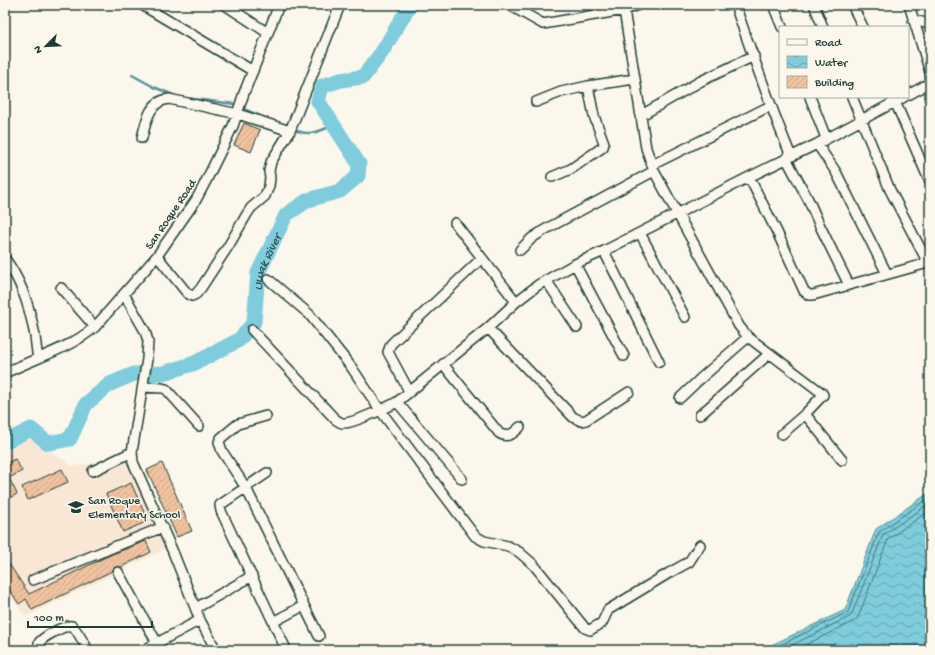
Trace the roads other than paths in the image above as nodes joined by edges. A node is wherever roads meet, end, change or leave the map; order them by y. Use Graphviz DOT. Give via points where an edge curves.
graph roads {
  1 [pos="142,5"];
  2 [pos="225,5"];
  3 [pos="278,5"];
  4 [pos="340,5"];
  5 [pos="638,5"];
  6 [pos="735,5"];
  7 [pos="773,5"];
  8 [pos="814,5"];
  9 [pos="909,5"];
  10 [pos="513,7"];
  11 [pos="854,9"];
  12 [pos="624,10"];
  13 [pos="913,20"];
  14 [pos="930,24"];
  15 [pos="782,26"];
  16 [pos="823,26"];
  17 [pos="862,26"];
  18 [pos="268,33"];
  19 [pos="754,56"];
  20 [pos="253,71"];
  21 [pos="930,72"];
  22 [pos="634,79"];
  23 [pos="930,83"];
  24 [pos="588,86"];
  25 [pos="909,94"];
  26 [pos="810,98"];
  27 [pos="852,98"];
  28 [pos="894,99"];
  29 [pos="536,102"];
  30 [pos="770,106"];
  31 [pos="238,114"];
  32 [pos="640,116"];
  33 [pos="861,120"];
  34 [pos="290,131"];
  35 [pos="142,138"];
  36 [pos="826,138"];
  37 [pos="817,144"];
  38 [pos="788,157"];
  39 [pos="653,168"];
  40 [pos="552,177"];
  41 [pos="749,177"];
  42 [pos="930,182"];
  43 [pos="678,214"];
  44 [pos="455,223"];
  45 [pos="640,233"];
  46 [pos="520,250"];
  47 [pos="604,251"];
  48 [pos="157,256"];
  49 [pos="482,258"];
  50 [pos="5,259"];
  51 [pos="929,262"];
  52 [pos="575,264"];
  53 [pos="887,274"];
  54 [pos="268,279"];
  55 [pos="546,280"];
  56 [pos="849,284"];
  57 [pos="61,288"];
  58 [pos="124,294"];
  59 [pos="516,302"];
  60 [pos="685,317"];
  61 [pos="95,327"];
  62 [pos="577,327"];
  63 [pos="488,328"];
  64 [pos="252,330"];
  65 [pos="748,338"];
  66 [pos="769,354"];
  67 [pos="624,356"];
  68 [pos="38,358"];
  69 [pos="659,362"];
  70 [pos="443,364"];
  71 [pos="5,373"];
  72 [pos="143,383"];
  73 [pos="409,391"];
  74 [pos="630,392"];
  75 [pos="680,398"];
  76 [pos="397,402"];
  77 [pos="380,410"];
  78 [pos="805,414"];
  79 [pos="700,415"];
  80 [pos="266,416"];
  81 [pos="199,426"];
  82 [pos="520,427"];
  83 [pos="782,434"];
  84 [pos="132,452"];
  85 [pos="842,460"];
  86 [pos="93,471"];
  87 [pos="267,473"];
  88 [pos="462,479"];
  89 [pos="246,488"];
  90 [pos="162,527"];
  91 [pos="700,545"];
  92 [pos="118,572"];
  93 [pos="252,576"];
  94 [pos="33,580"];
  95 [pos="303,606"];
  96 [pos="196,608"];
  97 [pos="200,620"];
  98 [pos="273,622"];
  99 [pos="319,636"];
  100 [pos="157,644"];
  101 [pos="285,647"];
  102 [pos="42,650"];
  103 [pos="88,650"];
  104 [pos="144,650"];
  105 [pos="216,650"];
  1 -- 20 [label="street"];
  2 -- 18 [label="street"];
  3 -- 18 [label="street, San Roque Road"];
  4 -- 34 [label="street"];
  5 -- 12 [label="street"];
  6 -- 19 [label="street"];
  7 -- 15 [label="street"];
  8 -- 16 [label="street"];
  9 -- 13 [label="street"];
  10 -- 12 [label="street" via="543,24"];
  11 -- 17 [label="street"];
  12 -- 22 [label="street"];
  13 -- 14 [label="street"];
  13 -- 21 [label="street"];
  18 -- 20 [label="street, San Roque Road"];
  19 -- 30 [label="street"];
  19 -- 32 [label="street" via="701,81"];
  20 -- 31 [label="street, San Roque Road"];
  22 -- 24 [label="street"];
  22 -- 32 [label="street"];
  23 -- 25 [label="street"];
  24 -- 29 [label="street" via="561,92"];
  24 -- 40 [label="street" via="604,147 571,169"];
  26 -- 36 [label="street"];
  27 -- 33 [label="street"];
  28 -- 33 [label="street"];
  28 -- 42 [label="street"];
  30 -- 38 [label="street"];
  30 -- 39 [label="street"];
  31 -- 34 [label="street"];
  31 -- 35 [label="street" via="165,99 151,110"];
  31 -- 48 [label="street, San Roque Road" via="206,183"];
  32 -- 39 [label="street" via="644,141"];
  33 -- 36 [label="street"];
  33 -- 51 [label="street" via="890,190"];
  34 -- 48 [label="street" via="269,166 269,186 265,196 251,208 196,294 192,296 187,293"];
  36 -- 37 [label="street"];
  37 -- 38 [label="street"];
  37 -- 53 [label="street" via="836,172"];
  38 -- 41 [label="street"];
  38 -- 56 [label="street"];
  39 -- 43 [label="street"];
  39 -- 46 [label="street" via="546,229"];
  41 -- 43 [label="street"];
  41 -- 56 [label="street" via="806,293 813,295"];
  43 -- 45 [label="street"];
  43 -- 65 [label="street" via="729,309"];
  44 -- 49 [label="street"];
  45 -- 47 [label="street"];
  45 -- 60 [label="street"];
  47 -- 52 [label="street"];
  47 -- 69 [label="street"];
  48 -- 58 [label="street, San Roque Road"];
  49 -- 59 [label="street"];
  49 -- 73 [label="street" via="391,344 388,352"];
  50 -- 68 [label="street" via="26,298"];
  51 -- 53 [label="street"];
  52 -- 55 [label="street"];
  52 -- 67 [label="street"];
  53 -- 56 [label="street"];
  54 -- 77 [label="street" via="309,314 352,368"];
  55 -- 59 [label="street"];
  55 -- 62 [label="street"];
  57 -- 61 [label="street"];
  58 -- 61 [label="street, San Roque Road"];
  58 -- 72 [label="street" via="148,341"];
  59 -- 63 [label="street"];
  61 -- 68 [label="street, San Roque Road" via="79,339"];
  63 -- 70 [label="street"];
  63 -- 74 [label="street" via="573,416 581,421"];
  64 -- 77 [label="street" via="339,422 345,424"];
  65 -- 66 [label="street"];
  65 -- 75 [label="street"];
  66 -- 78 [label="street" via="822,393 823,395"];
  66 -- 79 [label="street"];
  68 -- 71 [label="street, San Roque Road"];
  70 -- 73 [label="street"];
  70 -- 82 [label="street" via="498,433 502,436 511,434"];
  72 -- 81 [label="street" via="166,389"];
  72 -- 84 [label="street"];
  73 -- 76 [label="street"];
  76 -- 77 [label="street"];
  76 -- 88 [label="street"];
  77 -- 91 [label="street" via="475,536 519,552 590,630 602,623 608,610 689,562"];
  78 -- 83 [label="street"];
  78 -- 85 [label="street"];
  80 -- 89 [label="street" via="238,424 219,442"];
  84 -- 86 [label="street"];
  84 -- 90 [label="street" via="133,462"];
  87 -- 89 [label="street"];
  89 -- 93 [label="street" via="220,505"];
  89 -- 95 [label="street"];
  90 -- 94 [label="street"];
  90 -- 96 [label="street"];
  92 -- 100 [label="street"];
  93 -- 96 [label="street"];
  93 -- 98 [label="street"];
  95 -- 98 [label="street"];
  95 -- 99 [label="street"];
  96 -- 97 [label="street"];
  97 -- 100 [label="street"];
  97 -- 105 [label="street"];
  98 -- 101 [label="street"];
  100 -- 104 [label="street"];
  102 -- 103 [label="street" via="39,643 41,639 69,626 74,628"];
}
